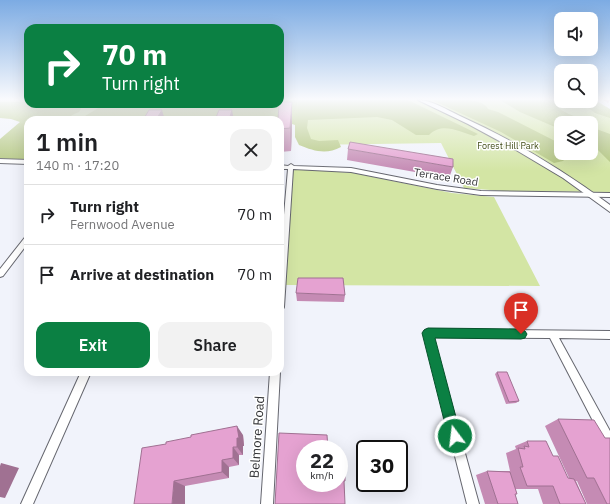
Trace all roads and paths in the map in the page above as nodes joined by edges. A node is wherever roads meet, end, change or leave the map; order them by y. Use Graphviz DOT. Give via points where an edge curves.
graph roads {
  1 [pos="472,124"];
  2 [pos="0,161"];
  3 [pos="24,162"];
  4 [pos="291,166"];
  5 [pos="284,167"];
  6 [pos="592,195"];
  7 [pos="610,195"];
  8 [pos="610,209"];
  9 [pos="24,243"];
  10 [pos="284,256"];
  11 [pos="0,274"];
  12 [pos="610,334"];
  13 [pos="553,335"];
  14 [pos="84,376"];
  15 [pos="275,376"];
  16 [pos="610,442"];
  17 [pos="26,504"];
  18 [pos="267,504"];
  19 [pos="473,504"];
  1 -- 6 [label="street" via="528,154"];
  2 -- 3 [label="street"];
  4 -- 5 [label="street, Terrace Road"];
  4 -- 6 [label="street, Terrace Road" via="351,170 469,192"];
  4 -- 10 [label="street"];
  6 -- 7 [label="street, Terrace Road"];
  6 -- 8 [label="street"];
  9 -- 11 [label="street"];
  12 -- 13 [label="street"];
  13 -- 16 [label="street"];
  13 -- 19 [label="street" via="428,333"];
  14 -- 17 [label="street"];
  15 -- 18 [label="street, Belmore Road"];
}
